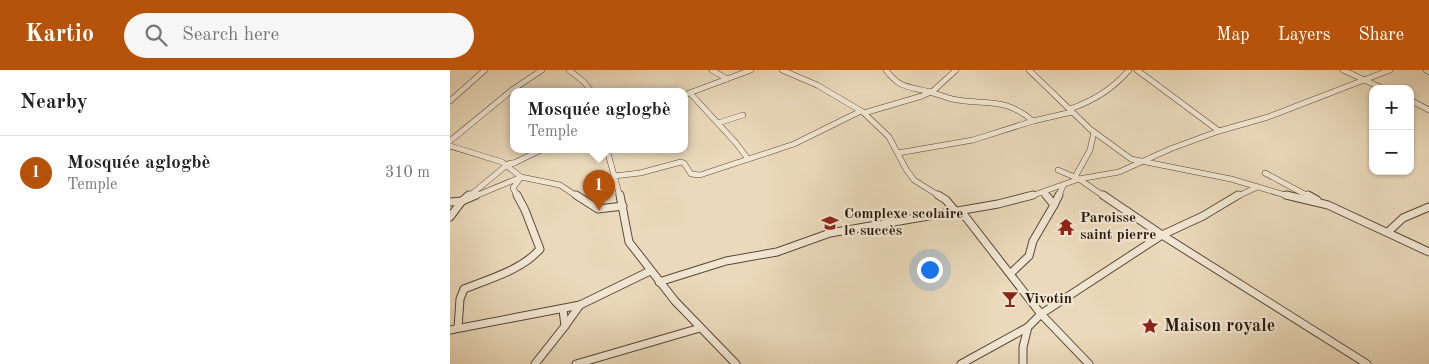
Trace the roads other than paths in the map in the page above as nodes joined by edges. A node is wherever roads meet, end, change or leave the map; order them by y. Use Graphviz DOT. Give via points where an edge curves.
graph roads {
  1 [pos="485,70"];
  2 [pos="542,70"];
  3 [pos="569,70"];
  4 [pos="712,70"];
  5 [pos="751,70"];
  6 [pos="782,70"];
  7 [pos="886,70"];
  8 [pos="956,70"];
  9 [pos="1029,70"];
  10 [pos="1130,70"];
  11 [pos="1137,70"];
  12 [pos="1343,70"];
  13 [pos="1390,70"];
  14 [pos="727,79"];
  15 [pos="1368,80"];
  16 [pos="1377,85"];
  17 [pos="515,88"];
  18 [pos="589,88"];
  19 [pos="510,92"];
  20 [pos="931,92"];
  21 [pos="690,93"];
  22 [pos="450,101"];
  23 [pos="1414,102"];
  24 [pos="1071,110"];
  25 [pos="1429,110"];
  26 [pos="863,112"];
  27 [pos="743,115"];
  28 [pos="1034,121"];
  29 [pos="718,123"];
  30 [pos="1094,132"];
  31 [pos="1219,132"];
  32 [pos="450,141"];
  33 [pos="450,146"];
  34 [pos="534,153"];
  35 [pos="608,153"];
  36 [pos="898,153"];
  37 [pos="748,160"];
  38 [pos="1142,162"];
  39 [pos="508,164"];
  40 [pos="1058,170"];
  41 [pos="1265,172"];
  42 [pos="614,176"];
  43 [pos="521,177"];
  44 [pos="1077,178"];
  45 [pos="1064,186"];
  46 [pos="1258,187"];
  47 [pos="1043,193"];
  48 [pos="462,201"];
  49 [pos="450,202"];
  50 [pos="1328,205"];
  51 [pos="623,206"];
  52 [pos="1054,206"];
  53 [pos="1429,207"];
  54 [pos="958,211"];
  55 [pos="450,217"];
  56 [pos="1388,232"];
  57 [pos="1162,235"];
  58 [pos="1429,252"];
  59 [pos="650,271"];
  60 [pos="1011,273"];
  61 [pos="659,282"];
  62 [pos="580,305"];
  63 [pos="563,310"];
  64 [pos="1041,314"];
  65 [pos="565,326"];
  66 [pos="1028,327"];
  67 [pos="700,328"];
  68 [pos="454,329"];
  69 [pos="535,364"];
  70 [pos="576,364"];
  71 [pos="736,364"];
  72 [pos="961,364"];
  73 [pos="1023,364"];
  74 [pos="1089,364"];
  75 [pos="1368,364"];
  1 -- 22 [label="street"];
  2 -- 17 [label="street"];
  3 -- 18 [label="street"];
  4 -- 14 [label="street"];
  5 -- 14 [label="street"];
  6 -- 26 [label="street"];
  7 -- 20 [label="street" via="899,84"];
  8 -- 20 [label="street"];
  9 -- 24 [label="street"];
  10 -- 24 [label="street" via="1115,85"];
  11 -- 31 [label="street"];
  12 -- 15 [label="street"];
  13 -- 15 [label="street"];
  14 -- 21 [label="street"];
  15 -- 16 [label="street"];
  15 -- 31 [label="street"];
  19 -- 32 [label="street"];
  20 -- 26 [label="street" via="918,99"];
  20 -- 28 [label="street" via="952,100 1000,103 1020,110"];
  21 -- 29 [label="street"];
  23 -- 25 [label="street"];
  24 -- 28 [label="street"];
  24 -- 30 [label="street"];
  26 -- 36 [label="street" via="887,135"];
  26 -- 37 [label="street" via="848,116 794,144"];
  27 -- 29 [label="street"];
  28 -- 36 [label="street" via="949,146"];
  29 -- 37 [label="street"];
  30 -- 38 [label="street" via="1118,152"];
  30 -- 44 [label="street"];
  31 -- 38 [label="street"];
  33 -- 39 [label="street"];
  34 -- 39 [label="street"];
  35 -- 42 [label="street"];
  36 -- 54 [label="street" via="902,166 916,182 946,198"];
  37 -- 42 [label="street" via="694,176 681,162"];
  38 -- 44 [label="street" via="1119,172"];
  38 -- 46 [label="street" via="1178,167"];
  39 -- 43 [label="street"];
  39 -- 48 [label="street"];
  40 -- 44 [label="street"];
  41 -- 50 [label="street"];
  42 -- 51 [label="street"];
  43 -- 48 [label="street"];
  43 -- 51 [label="street" via="560,185 598,209"];
  43 -- 68 [label="street" via="513,188 540,249 520,264 464,289"];
  44 -- 45 [label="street"];
  44 -- 57 [label="street"];
  45 -- 47 [label="street"];
  45 -- 52 [label="street"];
  46 -- 50 [label="street"];
  46 -- 57 [label="street"];
  47 -- 52 [label="street"];
  47 -- 54 [label="street"];
  48 -- 49 [label="street"];
  48 -- 55 [label="street"];
  50 -- 56 [label="street"];
  51 -- 59 [label="street" via="629,242"];
  52 -- 60 [label="street" via="1033,240 1026,260"];
  53 -- 56 [label="street" via="1403,218"];
  54 -- 60 [label="street"];
  54 -- 61 [label="street" via="830,233 777,252 726,261"];
  56 -- 58 [label="street"];
  57 -- 64 [label="street"];
  57 -- 75 [label="street"];
  59 -- 61 [label="street"];
  59 -- 62 [label="street"];
  60 -- 64 [label="street"];
  61 -- 67 [label="street"];
  62 -- 63 [label="street"];
  62 -- 65 [label="street"];
  63 -- 65 [label="street"];
  63 -- 68 [label="street"];
  64 -- 66 [label="street"];
  64 -- 74 [label="street"];
  65 -- 69 [label="street"];
  66 -- 72 [label="street"];
  66 -- 73 [label="street"];
  67 -- 70 [label="street"];
  67 -- 71 [label="street"];
}
